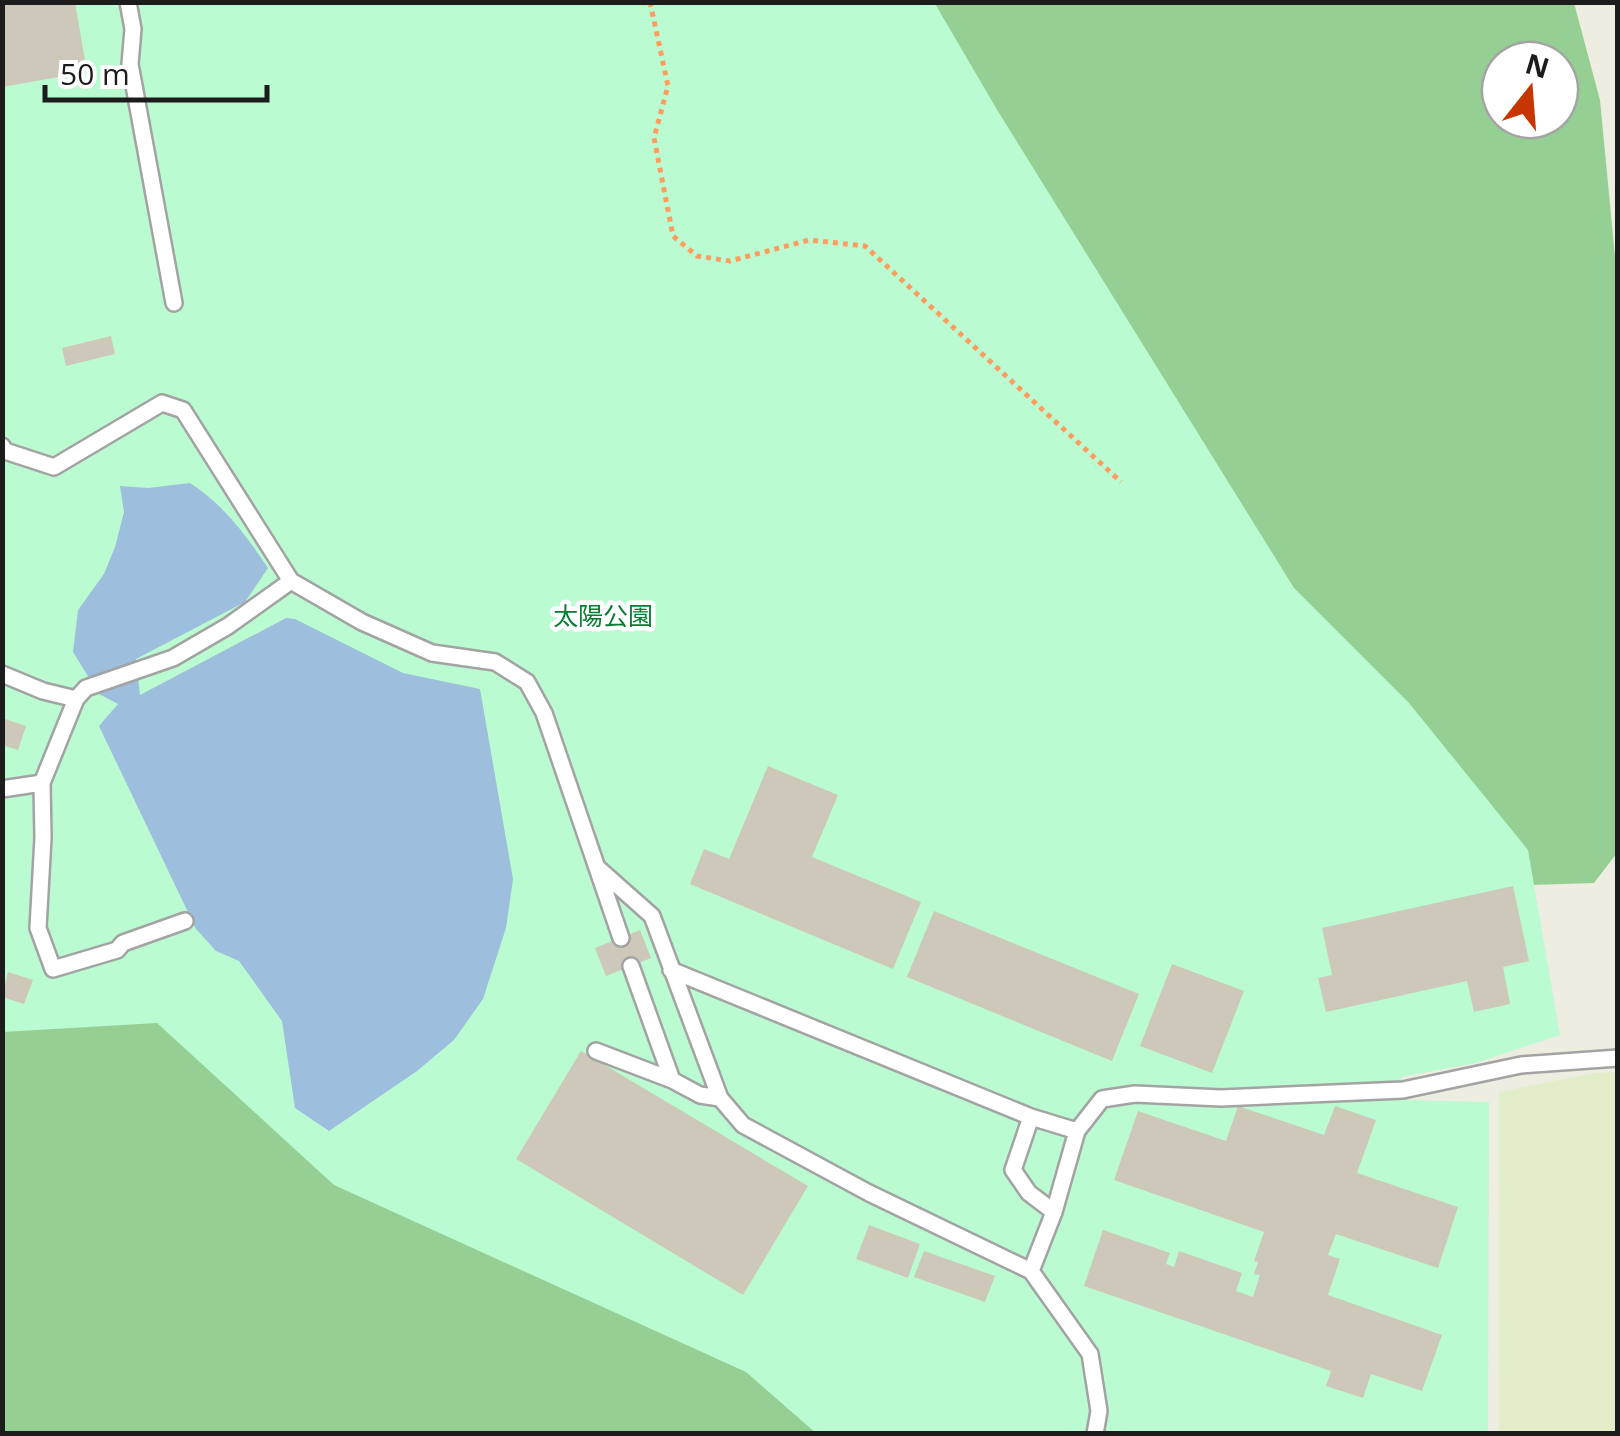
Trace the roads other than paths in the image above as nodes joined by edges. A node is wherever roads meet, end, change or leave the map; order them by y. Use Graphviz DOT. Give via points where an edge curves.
graph roads {
  1 [pos="128,2"];
  2 [pos="174,303"];
  3 [pos="2,446"];
  4 [pos="291,581"];
  5 [pos="2,674"];
  6 [pos="81,694"];
  7 [pos="42,783"];
  8 [pos="2,788"];
  9 [pos="596,866"];
  10 [pos="184,921"];
  11 [pos="621,938"];
  12 [pos="631,966"];
  13 [pos="671,970"];
  14 [pos="596,1051"];
  15 [pos="1618,1058"];
  16 [pos="672,1080"];
  17 [pos="720,1098"];
  18 [pos="1031,1117"];
  19 [pos="1077,1131"];
  20 [pos="1054,1212"];
  21 [pos="1031,1271"];
  22 [pos="1096,1434"];
  1 -- 2 [label="lane" via="130,64"];
  3 -- 4 [label="lane" via="54,467 162,403 183,410"];
  4 -- 6 [label="lane" via="174,658"];
  4 -- 9 [label="lane" via="432,653 494,662 527,682 544,713"];
  5 -- 6 [label="lane" via="43,690"];
  6 -- 7 [label="lane"];
  7 -- 8 [label="lane"];
  7 -- 10 [label="lane" via="38,928 54,969"];
  9 -- 11 [label="lane"];
  9 -- 13 [label="lane" via="652,916"];
  12 -- 16 [label="lane"];
  13 -- 17 [label="lane"];
  13 -- 18 [label="lane"];
  14 -- 16 [label="lane"];
  15 -- 19 [label="lane" via="1521,1066 1403,1090 1221,1098 1135,1094 1102,1099"];
  16 -- 17 [label="lane"];
  17 -- 21 [label="lane" via="743,1125"];
  18 -- 19 [label="lane"];
  18 -- 20 [label="lane" via="1014,1170"];
  19 -- 20 [label="lane"];
  20 -- 21 [label="lane"];
  21 -- 22 [label="lane" via="1090,1354"];
}
